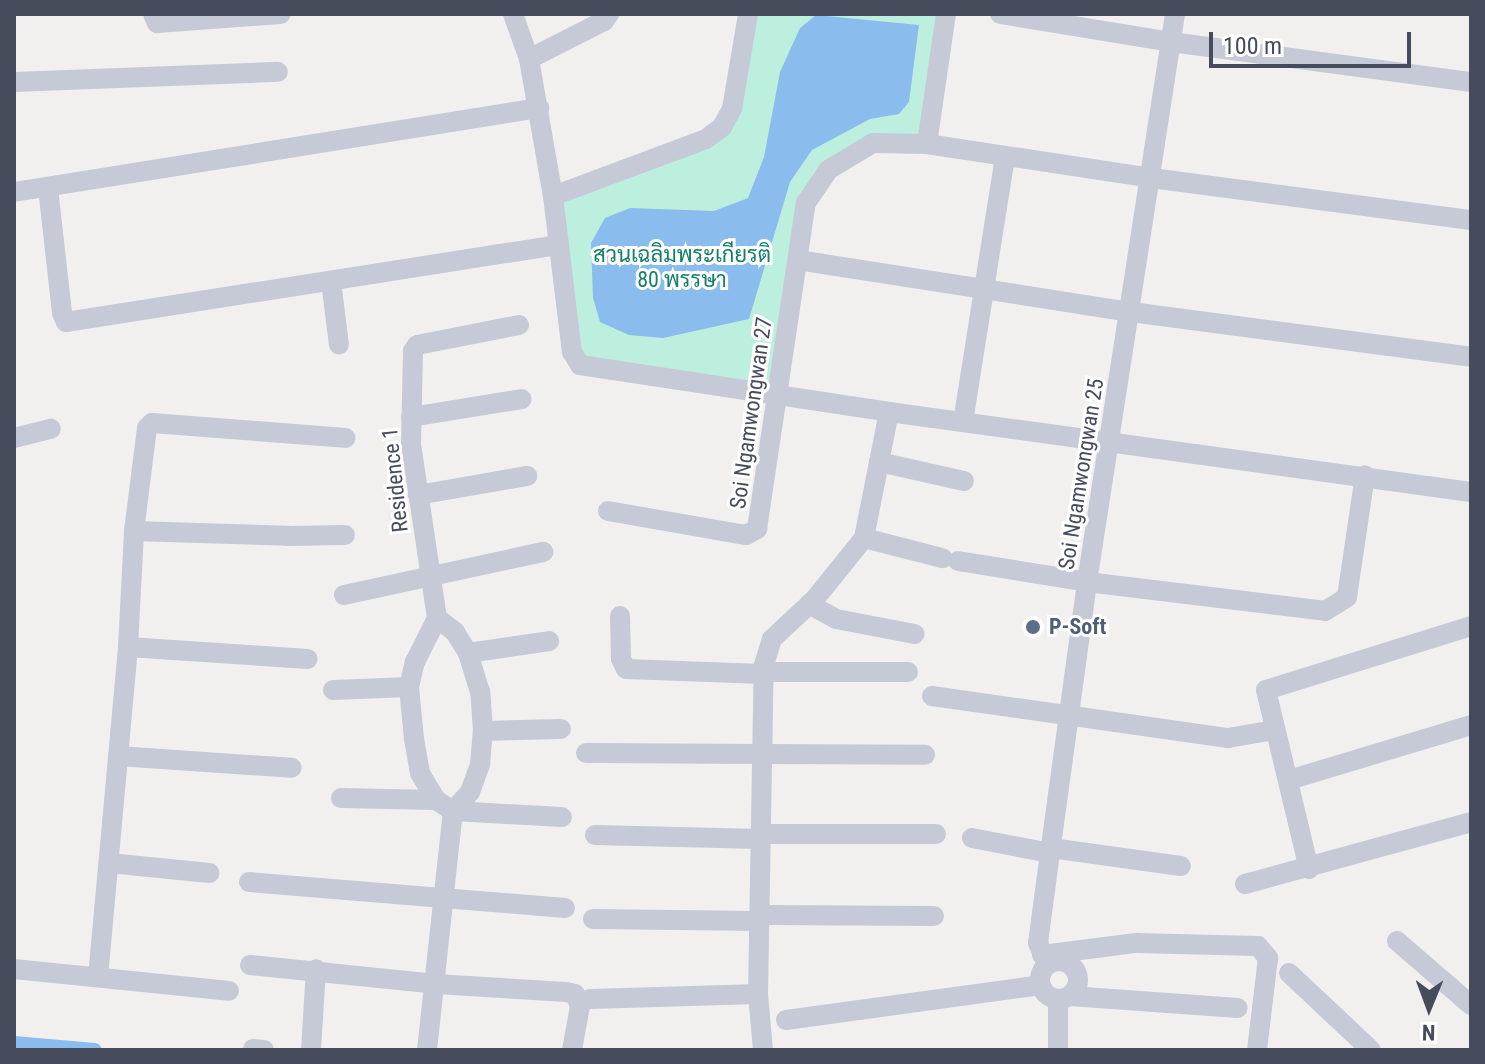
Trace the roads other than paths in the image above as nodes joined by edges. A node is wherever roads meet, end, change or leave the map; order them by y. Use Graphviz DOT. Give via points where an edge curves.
graph roads {
  1 [pos="153,14"];
  2 [pos="281,14"];
  3 [pos="513,14"];
  4 [pos="609,14"];
  5 [pos="748,14"];
  6 [pos="946,14"];
  7 [pos="1000,14"];
  8 [pos="1175,14"];
  9 [pos="1171,42"];
  10 [pos="529,59"];
  11 [pos="278,72"];
  12 [pos="14,82"];
  13 [pos="1471,82"];
  14 [pos="539,108"];
  15 [pos="927,144"];
  16 [pos="1005,156"];
  17 [pos="1151,178"];
  18 [pos="48,188"];
  19 [pos="14,192"];
  20 [pos="553,196"];
  21 [pos="1471,220"];
  22 [pos="559,245"];
  23 [pos="798,260"];
  24 [pos="331,281"];
  25 [pos="985,289"];
  26 [pos="1131,312"];
  27 [pos="519,325"];
  28 [pos="339,345"];
  29 [pos="1471,357"];
  30 [pos="777,394"];
  31 [pos="522,399"];
  32 [pos="889,412"];
  33 [pos="411,417"];
  34 [pos="963,422"];
  35 [pos="51,429"];
  36 [pos="14,438"];
  37 [pos="345,438"];
  38 [pos="1112,441"];
  39 [pos="879,462"];
  40 [pos="1365,475"];
  41 [pos="527,476"];
  42 [pos="964,481"];
  43 [pos="1471,492"];
  44 [pos="418,495"];
  45 [pos="608,511"];
  46 [pos="134,531"];
  47 [pos="345,535"];
  48 [pos="864,538"];
  49 [pos="543,552"];
  50 [pos="431,577"];
  51 [pos="1087,582"];
  52 [pos="344,595"];
  53 [pos="809,604"];
  54 [pos="620,616"];
  55 [pos="437,618"];
  56 [pos="1471,626"];
  57 [pos="915,634"];
  58 [pos="549,641"];
  59 [pos="128,647"];
  60 [pos="468,653"];
  61 [pos="308,659"];
  62 [pos="908,672"];
  63 [pos="763,673"];
  64 [pos="409,687"];
  65 [pos="333,690"];
  66 [pos="932,696"];
  67 [pos="1071,716"];
  68 [pos="1471,725"];
  69 [pos="561,729"];
  70 [pos="1274,730"];
  71 [pos="483,731"];
  72 [pos="586,753"];
  73 [pos="761,755"];
  74 [pos="925,755"];
  75 [pos="118,756"];
  76 [pos="292,768"];
  77 [pos="1289,780"];
  78 [pos="341,798"];
  79 [pos="444,806"];
  80 [pos="562,817"];
  81 [pos="1471,823"];
  82 [pos="936,834"];
  83 [pos="595,835"];
  84 [pos="761,837"];
  85 [pos="972,838"];
  86 [pos="1051,850"];
  87 [pos="109,863"];
  88 [pos="1181,866"];
  89 [pos="1309,869"];
  90 [pos="210,873"];
  91 [pos="249,882"];
  92 [pos="1245,884"];
  93 [pos="446,898"];
  94 [pos="565,908"];
  95 [pos="934,916"];
  96 [pos="760,918"];
  97 [pos="593,919"];
  98 [pos="1397,941"];
  99 [pos="1042,954"];
  100 [pos="250,965"];
  101 [pos="14,969"];
  102 [pos="316,969"];
  103 [pos="1289,973"];
  104 [pos="98,977"];
  105 [pos="436,984"];
  106 [pos="1040,985"];
  107 [pos="229,991"];
  108 [pos="758,994"];
  109 [pos="1064,997"];
  110 [pos="590,999"];
  111 [pos="1471,1005"];
  112 [pos="1238,1008"];
  113 [pos="786,1020"];
  114 [pos="1367,1049"];
  115 [pos="311,1050"];
  116 [pos="427,1050"];
  117 [pos="572,1050"];
  118 [pos="763,1050"];
  119 [pos="1058,1050"];
  120 [pos="1257,1050"];
  1 -- 2 [label="street" via="157,23"];
  3 -- 10 [label="street"];
  4 -- 10 [label="street"];
  5 -- 20 [label="street" via="732,109 722,127 706,139"];
  6 -- 15 [label="street"];
  7 -- 9 [label="street"];
  8 -- 9 [label="street, Soi Ngamwongwan 25"];
  9 -- 13 [label="street"];
  9 -- 17 [label="street, Soi Ngamwongwan 25"];
  10 -- 14 [label="street"];
  11 -- 12 [label="street"];
  14 -- 18 [label="street"];
  14 -- 20 [label="street"];
  15 -- 16 [label="street, Soi Ngamwongwan 27"];
  15 -- 23 [label="street, Soi Ngamwongwan 27" via="873,143 828,170 806,203"];
  16 -- 17 [label="street, Soi Ngamwongwan 27"];
  16 -- 25 [label="street"];
  17 -- 21 [label="street, Soi Ngamwongwan 27"];
  17 -- 26 [label="street, Soi Ngamwongwan 25"];
  18 -- 19 [label="street"];
  18 -- 24 [label="street" via="66,322"];
  20 -- 22 [label="street"];
  22 -- 24 [label="street"];
  22 -- 30 [label="street" via="577,363"];
  23 -- 25 [label="street"];
  23 -- 30 [label="street, Soi Ngamwongwan 27"];
  24 -- 28 [label="street"];
  25 -- 26 [label="street"];
  25 -- 34 [label="street"];
  26 -- 29 [label="street"];
  26 -- 38 [label="street, Soi Ngamwongwan 25"];
  27 -- 33 [label="street, Residence 1" via="417,345"];
  30 -- 32 [label="street"];
  30 -- 45 [label="street, Soi Ngamwongwan 27" via="757,529 746,535"];
  31 -- 33 [label="street"];
  32 -- 34 [label="street"];
  32 -- 39 [label="street"];
  33 -- 44 [label="street, Residence 1"];
  34 -- 38 [label="street"];
  35 -- 36 [label="street"];
  37 -- 46 [label="street" via="152,423 144,435"];
  38 -- 40 [label="street"];
  38 -- 51 [label="street, Soi Ngamwongwan 25"];
  39 -- 42 [label="street"];
  39 -- 48 [label="street"];
  40 -- 43 [label="street"];
  40 -- 51 [label="street" via="1347,597 1325,611"];
  41 -- 44 [label="street"];
  44 -- 50 [label="street, Residence 1"];
  46 -- 47 [label="street"];
  46 -- 59 [label="street"];
  48 -- 51 [label="street"];
  48 -- 53 [label="street"];
  49 -- 50 [label="street"];
  50 -- 52 [label="street"];
  50 -- 55 [label="street, Residence 1"];
  51 -- 67 [label="street, Soi Ngamwongwan 25"];
  53 -- 57 [label="street" via="836,619"];
  53 -- 63 [label="street" via="772,639"];
  54 -- 63 [label="street" via="626,669"];
  55 -- 60 [label="street" via="455,632"];
  55 -- 64 [label="street"];
  56 -- 70 [label="street" via="1269,686 1265,695"];
  58 -- 60 [label="street"];
  59 -- 61 [label="street"];
  59 -- 75 [label="street"];
  60 -- 71 [label="street" via="480,692"];
  62 -- 63 [label="street"];
  63 -- 73 [label="street"];
  64 -- 65 [label="street"];
  64 -- 79 [label="street" via="420,773"];
  66 -- 67 [label="street"];
  67 -- 70 [label="street" via="1228,738"];
  67 -- 86 [label="street, Soi Ngamwongwan 25"];
  68 -- 77 [label="street"];
  69 -- 71 [label="street"];
  70 -- 77 [label="street"];
  71 -- 79 [label="street" via="470,792"];
  72 -- 73 [label="street"];
  73 -- 74 [label="street"];
  73 -- 84 [label="street"];
  75 -- 76 [label="street"];
  75 -- 87 [label="street"];
  77 -- 89 [label="street"];
  78 -- 79 [label="street"];
  79 -- 80 [label="street"];
  79 -- 93 [label="street"];
  81 -- 89 [label="street"];
  82 -- 84 [label="street"];
  83 -- 84 [label="street"];
  84 -- 96 [label="street"];
  85 -- 86 [label="street"];
  86 -- 88 [label="street"];
  86 -- 99 [label="street, Soi Ngamwongwan 25"];
  87 -- 90 [label="street"];
  87 -- 104 [label="street"];
  89 -- 92 [label="street"];
  91 -- 93 [label="street"];
  93 -- 94 [label="street"];
  93 -- 105 [label="street"];
  95 -- 96 [label="street"];
  96 -- 97 [label="street"];
  96 -- 108 [label="street"];
  98 -- 111 [label="street"];
  99 -- 106 [label="street"];
  99 -- 109 [label="street" via="1074,969 1077,986"];
  99 -- 120 [label="street" via="1136,943 1258,946 1268,958"];
  100 -- 102 [label="street"];
  101 -- 104 [label="street"];
  102 -- 105 [label="street"];
  102 -- 115 [label="street"];
  103 -- 114 [label="street"];
  104 -- 107 [label="street"];
  105 -- 116 [label="street"];
  105 -- 117 [label="street" via="575,994 580,1006"];
  106 -- 109 [label="street" via="1047,995"];
  106 -- 113 [label="street"];
  108 -- 110 [label="street"];
  108 -- 118 [label="street"];
  109 -- 112 [label="street"];
  109 -- 119 [label="street"];
}
